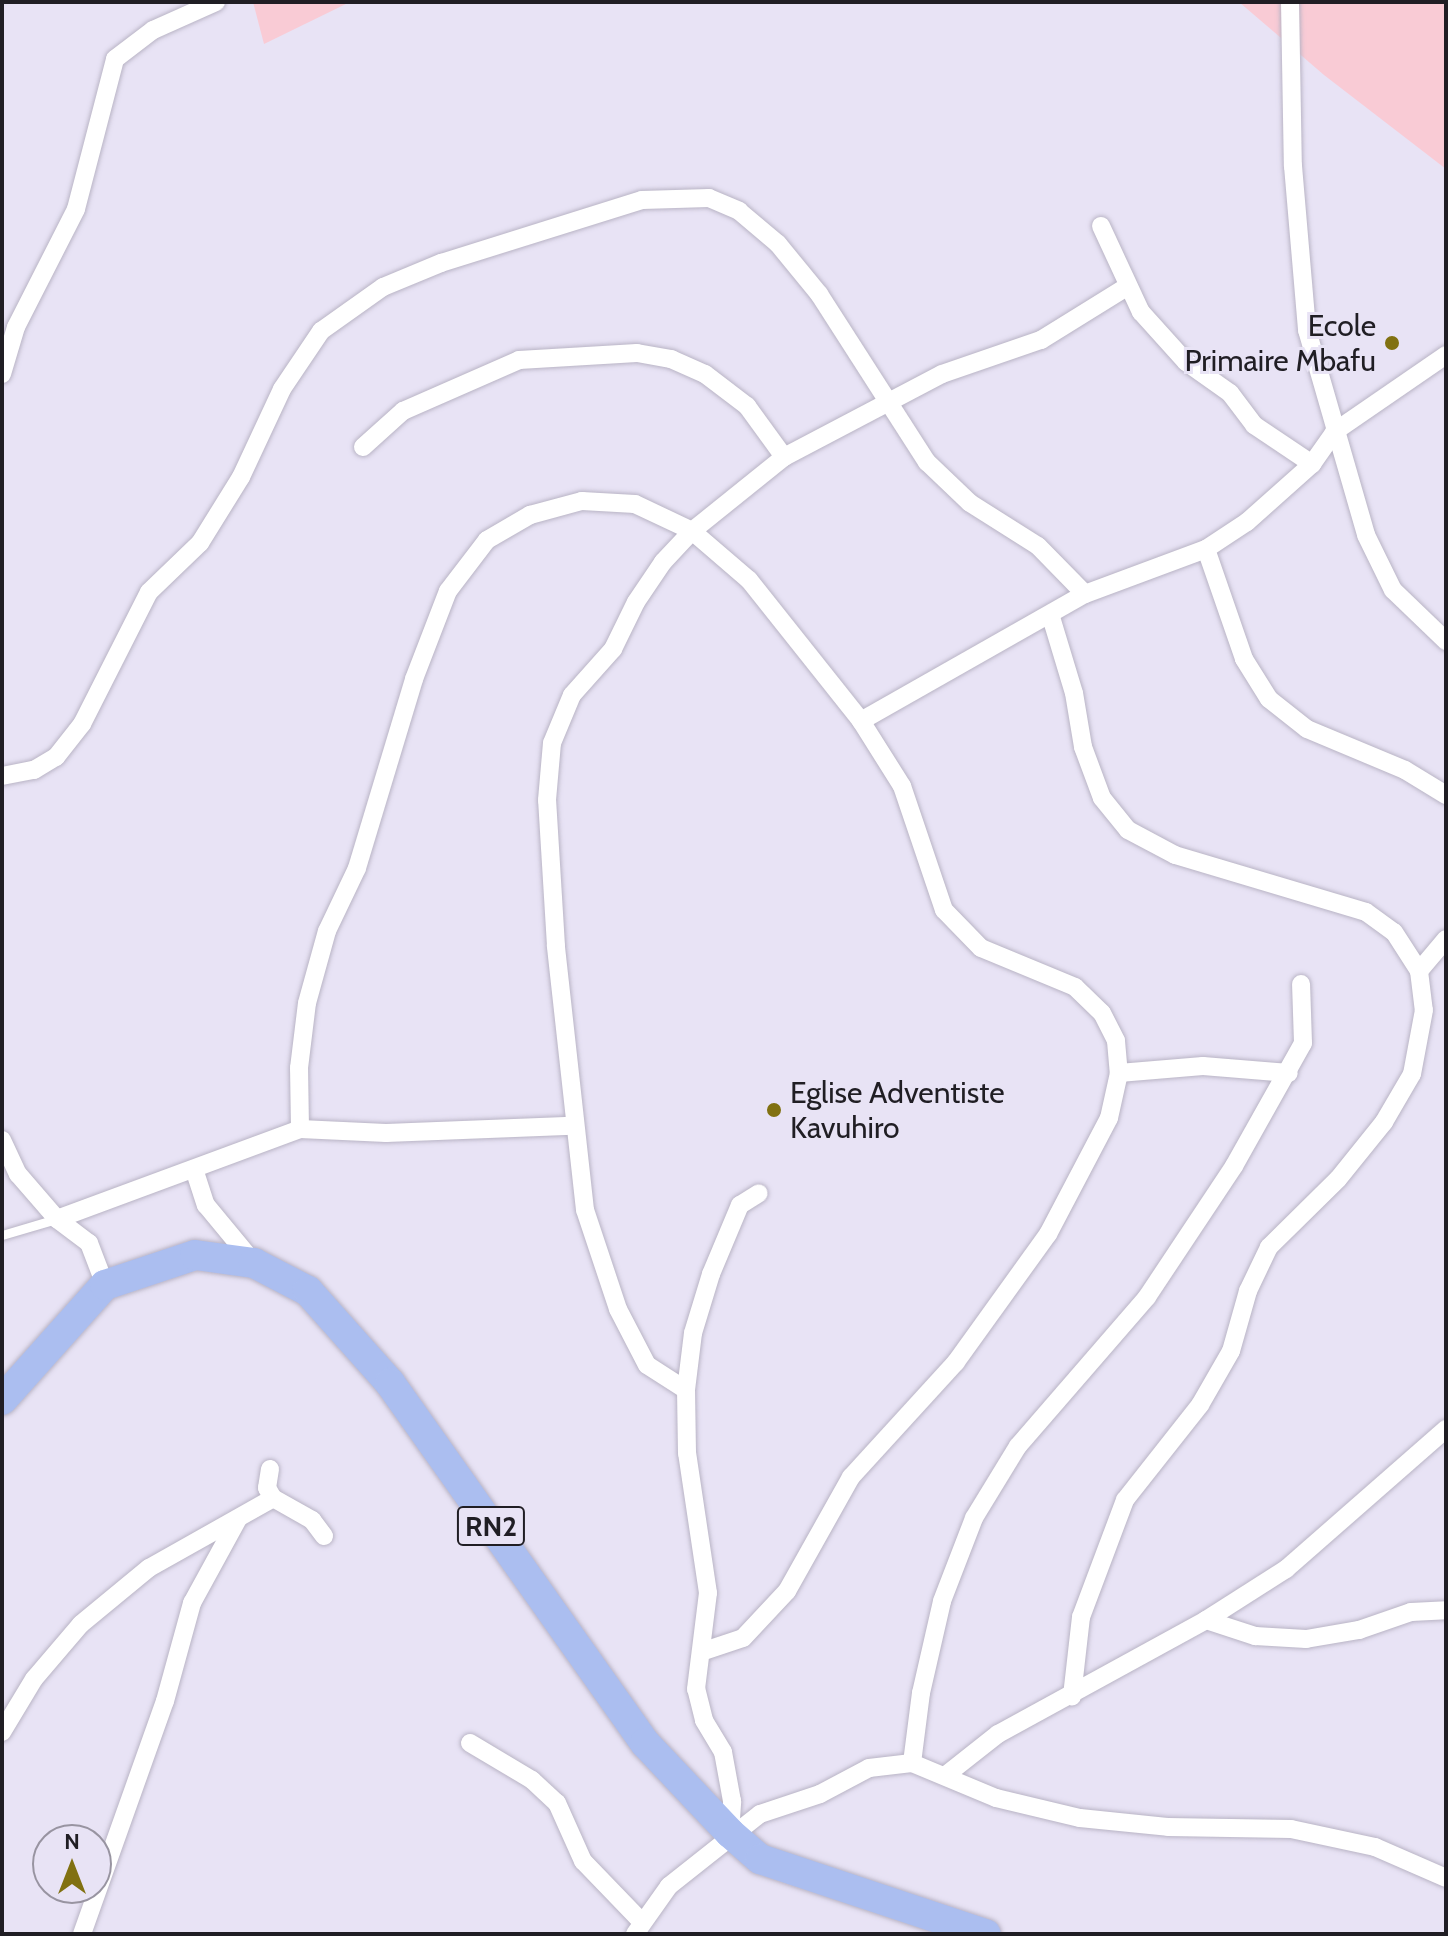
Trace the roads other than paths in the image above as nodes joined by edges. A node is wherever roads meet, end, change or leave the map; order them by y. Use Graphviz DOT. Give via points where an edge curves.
graph roads {
  1 [pos="216,2"];
  2 [pos="1290,2"];
  3 [pos="1101,226"];
  4 [pos="1128,286"];
  5 [pos="1443,364"];
  6 [pos="2,374"];
  7 [pos="887,403"];
  8 [pos="1334,432"];
  9 [pos="363,447"];
  10 [pos="784,457"];
  11 [pos="1312,464"];
  12 [pos="692,531"];
  13 [pos="1206,549"];
  14 [pos="1085,594"];
  15 [pos="1051,617"];
  16 [pos="1446,641"];
  17 [pos="861,721"];
  18 [pos="2,776"];
  19 [pos="1446,795"];
  20 [pos="1446,939"];
  21 [pos="1419,971"];
  22 [pos="1301,984"];
  23 [pos="1119,1073"];
  24 [pos="1289,1073"];
  25 [pos="572,1126"];
  26 [pos="300,1129"];
  27 [pos="2,1140"];
  28 [pos="195,1172"];
  29 [pos="759,1193"];
  30 [pos="57,1219"];
  31 [pos="2,1235"];
  32 [pos="254,1263"];
  33 [pos="105,1285"];
  34 [pos="686,1390"];
  35 [pos="2,1400"];
  36 [pos="1446,1429"];
  37 [pos="270,1469"];
  38 [pos="273,1498"];
  39 [pos="238,1519"];
  40 [pos="324,1536"];
  41 [pos="1446,1610"];
  42 [pos="1206,1620"];
  43 [pos="704,1651"];
  44 [pos="1072,1696"];
  45 [pos="2,1732"];
  46 [pos="470,1743"];
  47 [pos="912,1763"];
  48 [pos="946,1775"];
  49 [pos="730,1833"];
  50 [pos="1446,1878"];
  51 [pos="638,1928"];
  52 [pos="82,1934"];
  53 [pos="986,1934"];
  1 -- 6 [label="street" via="153,30 115,59 76,209 16,327"];
  2 -- 8 [label="street" via="1293,166 1307,330"];
  3 -- 4 [label="street"];
  4 -- 7 [label="street" via="1041,340 942,374"];
  4 -- 11 [label="street" via="1141,312 1186,362 1230,393 1254,425"];
  5 -- 8 [label="street"];
  7 -- 10 [label="street"];
  7 -- 14 [label="street" via="927,462 970,503 1038,546"];
  7 -- 18 [label="street" via="819,294 778,244 739,211 709,198 642,200 519,237 383,287 321,331 282,389 233,490 200,543 149,592 82,724 56,757 34,770"];
  8 -- 11 [label="street"];
  8 -- 16 [label="street" via="1366,535 1393,590"];
  9 -- 10 [label="street" via="403,411 519,360 637,353 671,359 705,374 747,406"];
  10 -- 12 [label="street"];
  11 -- 13 [label="street" via="1247,522"];
  12 -- 17 [label="street" via="749,580"];
  12 -- 25 [label="street" via="636,602 613,649 572,695 552,743 547,800"];
  12 -- 26 [label="street" via="635,504 582,501 530,515 487,540 448,591 414,679 357,868 327,931 307,1003 299,1068"];
  13 -- 14 [label="street"];
  13 -- 19 [label="street" via="1244,659 1269,699 1307,729 1405,770"];
  14 -- 15 [label="street"];
  15 -- 17 [label="street"];
  15 -- 21 [label="street" via="1074,693 1083,747 1102,798 1128,830 1175,855 1366,912 1394,932"];
  17 -- 23 [label="street" via="902,786 944,910 981,948 1075,987 1102,1013 1116,1041"];
  20 -- 21 [label="street"];
  21 -- 44 [label="street" via="1424,1010 1412,1074 1384,1122 1338,1179 1269,1247 1215,1378 1125,1500 1081,1617"];
  22 -- 24 [label="street" via="1303,1043"];
  23 -- 24 [label="street" via="1203,1066"];
  23 -- 43 [label="street" via="1109,1118 1048,1234 966,1349 851,1477 787,1591 743,1638"];
  24 -- 47 [label="street" via="1147,1297 1018,1446 974,1518 942,1601"];
  25 -- 26 [label="street" via="386,1133"];
  25 -- 34 [label="street" via="585,1210 618,1309 647,1365"];
  26 -- 28 [label="street" via="214,1159"];
  27 -- 30 [label="street" via="18,1174"];
  28 -- 30 [label="street"];
  28 -- 32 [label="street" via="206,1205"];
  29 -- 34 [label="street" via="740,1205 711,1274 693,1333"];
  30 -- 31 [label="lane"];
  30 -- 33 [label="street" via="89,1243"];
  32 -- 33 [label="highway, RN2" via="195,1255"];
  32 -- 49 [label="highway, RN2" via="308,1291 390,1383 645,1743"];
  33 -- 35 [label="highway, RN2"];
  34 -- 43 [label="street" via="687,1453 708,1593"];
  36 -- 42 [label="street" via="1286,1569"];
  37 -- 38 [label="street" via="267,1488"];
  38 -- 39 [label="street"];
  38 -- 40 [label="street" via="312,1520"];
  39 -- 45 [label="street" via="149,1568 81,1624 34,1679"];
  39 -- 52 [label="street" via="192,1603 165,1701"];
  41 -- 42 [label="street" via="1411,1612 1359,1630 1306,1639 1255,1636"];
  42 -- 44 [label="street"];
  43 -- 49 [label="street" via="696,1689 704,1720 723,1752 732,1801"];
  44 -- 48 [label="street" via="998,1734"];
  46 -- 51 [label="street" via="521,1773 557,1803 583,1861"];
  47 -- 48 [label="street"];
  47 -- 49 [label="street" via="869,1768 820,1794 760,1814"];
  48 -- 50 [label="street" via="996,1798 1080,1818 1168,1827 1291,1829 1361,1844"];
  49 -- 51 [label="street" via="669,1886"];
  49 -- 53 [label="highway, RN2" via="760,1859"];
}
